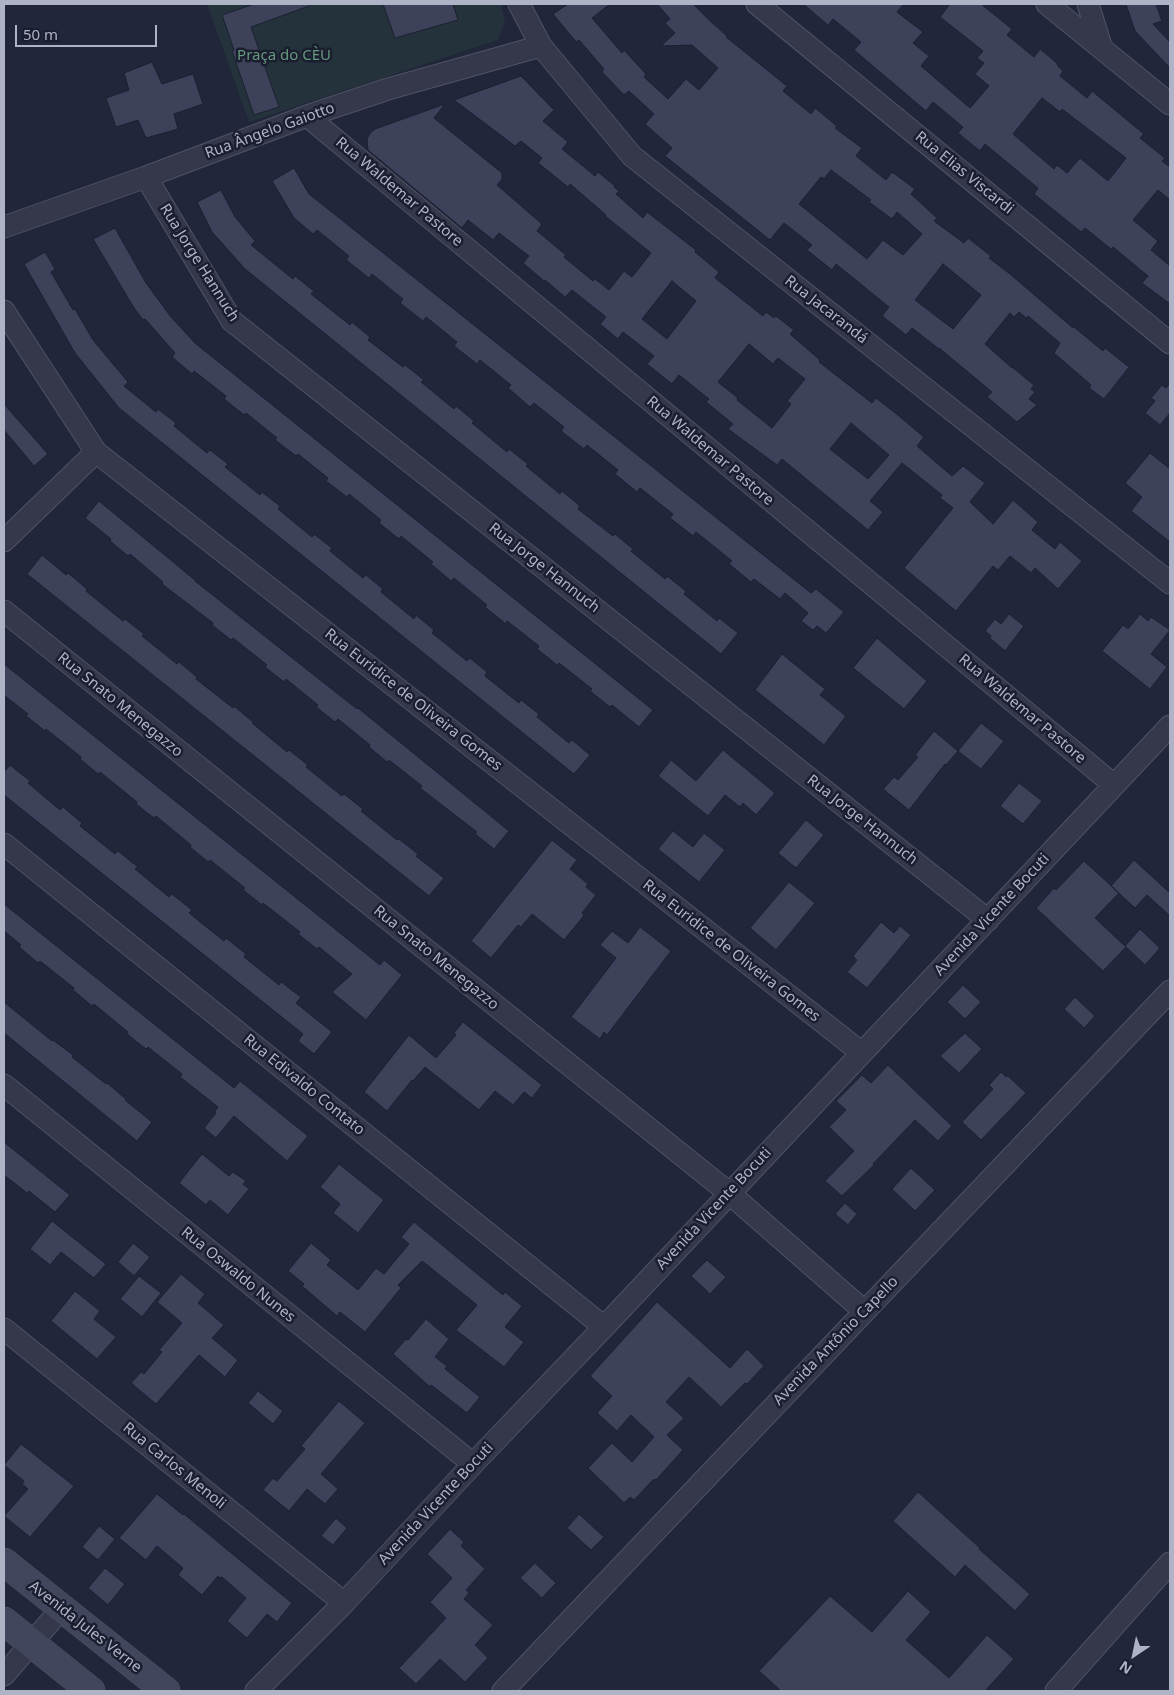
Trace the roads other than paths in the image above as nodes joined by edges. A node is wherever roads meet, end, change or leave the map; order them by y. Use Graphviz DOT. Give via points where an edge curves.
graph roads {
  1 [pos="519,4"];
  2 [pos="757,4"];
  3 [pos="1047,4"];
  4 [pos="1088,4"];
  5 [pos="540,46"];
  6 [pos="1101,46"];
  7 [pos="1170,104"];
  8 [pos="307,116"];
  9 [pos="146,177"];
  10 [pos="4,227"];
  11 [pos="4,311"];
  12 [pos="1170,343"];
  13 [pos="96,452"];
  14 [pos="4,541"];
  15 [pos="1170,583"];
  16 [pos="4,611"];
  17 [pos="1170,726"];
  18 [pos="1114,786"];
  19 [pos="4,844"];
  20 [pos="988,920"];
  21 [pos="1170,991"];
  22 [pos="862,1053"];
  23 [pos="4,1085"];
  24 [pos="729,1193"];
  25 [pos="864,1311"];
  26 [pos="604,1327"];
  27 [pos="4,1330"];
  28 [pos="472,1464"];
  29 [pos="4,1562"];
  30 [pos="1170,1563"];
  31 [pos="344,1603"];
  32 [pos="62,1608"];
  33 [pos="4,1620"];
  34 [pos="32,1644"];
  35 [pos="4,1675"];
  36 [pos="91,1691"];
  37 [pos="166,1691"];
  38 [pos="256,1691"];
  39 [pos="503,1691"];
  40 [pos="1056,1691"];
  1 -- 5 [label="street, Rua Jacarandá"];
  2 -- 12 [label="street, Rua Elias Viscardi"];
  3 -- 6 [label="street"];
  4 -- 6 [label="street"];
  5 -- 8 [label="street, Rua Ângelo Gaiotto" via="388,89"];
  5 -- 15 [label="street, Rua Jacarandá" via="632,156"];
  6 -- 7 [label="street"];
  8 -- 9 [label="street, Rua Ângelo Gaiotto"];
  8 -- 18 [label="street, Rua Waldemar Pastore"];
  9 -- 10 [label="street, Rua Ângelo Gaiotto"];
  9 -- 20 [label="street, Rua Jorge Hannuch" via="232,321"];
  11 -- 13 [label="street, Rua Euridice de Oliveira Gomes"];
  13 -- 14 [label="street"];
  13 -- 22 [label="street, Rua Euridice de Oliveira Gomes"];
  16 -- 24 [label="street, Rua Snato Menegazzo"];
  17 -- 18 [label="street, Avenida Vicente Bocuti"];
  18 -- 20 [label="street, Avenida Vicente Bocuti"];
  19 -- 26 [label="street, Rua Edivaldo Contato"];
  20 -- 22 [label="street, Avenida Vicente Bocuti"];
  21 -- 25 [label="street, Avenida Antônio Capello"];
  22 -- 24 [label="street, Avenida Vicente Bocuti"];
  23 -- 28 [label="street, Rua Oswaldo Nunes"];
  24 -- 25 [label="street, Rua Snato Menegazzo"];
  24 -- 26 [label="street, Avenida Vicente Bocuti"];
  25 -- 39 [label="street, Avenida Antônio Capello"];
  26 -- 28 [label="street, Avenida Vicente Bocuti"];
  27 -- 31 [label="street, Rua Carlos Menoli"];
  28 -- 31 [label="street, Avenida Vicente Bocuti"];
  29 -- 32 [label="main road, Avenida Jules Verne"];
  30 -- 40 [label="street"];
  31 -- 38 [label="street, Avenida Vicente Bocuti"];
  32 -- 34 [label="street"];
  32 -- 37 [label="main road, Avenida Jules Verne"];
  33 -- 34 [label="main road"];
  34 -- 35 [label="street"];
  34 -- 36 [label="main road"];
}
